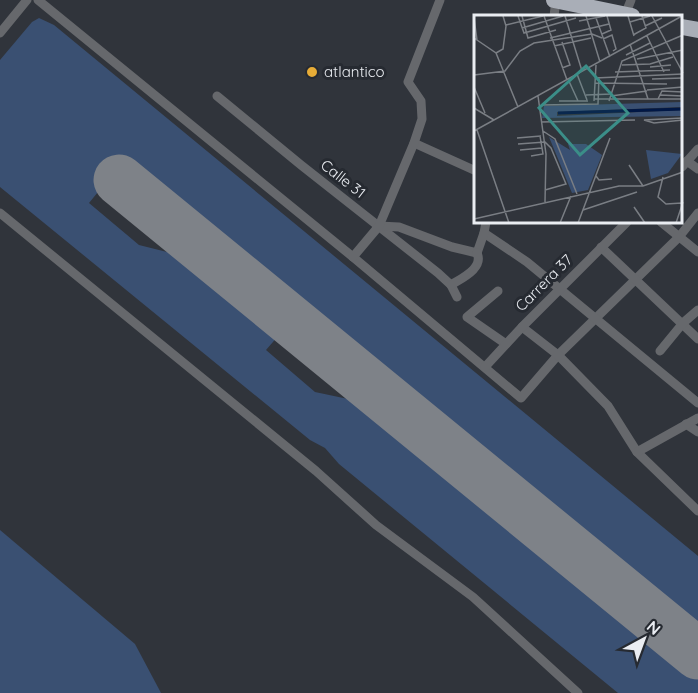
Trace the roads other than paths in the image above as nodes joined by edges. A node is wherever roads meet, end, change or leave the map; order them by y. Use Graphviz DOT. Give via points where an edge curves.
graph roads {
  1 [pos="27,0"];
  2 [pos="38,0"];
  3 [pos="440,0"];
  4 [pos="555,0"];
  5 [pos="629,10"];
  6 [pos="554,15"];
  7 [pos="683,27"];
  8 [pos="698,30"];
  9 [pos="0,33"];
  10 [pos="217,96"];
  11 [pos="414,143"];
  12 [pos="698,149"];
  13 [pos="684,164"];
  14 [pos="698,169"];
  15 [pos="474,170"];
  16 [pos="0,213"];
  17 [pos="698,213"];
  18 [pos="486,224"];
  19 [pos="625,224"];
  20 [pos="663,224"];
  21 [pos="379,226"];
  22 [pos="484,233"];
  23 [pos="679,237"];
  24 [pos="601,247"];
  25 [pos="698,252"];
  26 [pos="477,253"];
  27 [pos="353,257"];
  28 [pos="636,278"];
  29 [pos="451,285"];
  30 [pos="560,289"];
  31 [pos="498,291"];
  32 [pos="457,297"];
  33 [pos="698,309"];
  34 [pos="595,318"];
  35 [pos="683,323"];
  36 [pos="522,327"];
  37 [pos="698,339"];
  38 [pos="506,345"];
  39 [pos="660,351"];
  40 [pos="558,356"];
  41 [pos="485,367"];
  42 [pos="698,403"];
  43 [pos="698,418"];
  44 [pos="686,424"];
  45 [pos="698,432"];
  46 [pos="637,452"];
  47 [pos="698,511"];
  48 [pos="578,693"];
  1 -- 9 [label="street"];
  2 -- 27 [label="street"];
  3 -- 11 [label="street" via="408,82 421,100 422,119"];
  4 -- 5 [label="highway"];
  4 -- 6 [label="street"];
  7 -- 8 [label="highway"];
  10 -- 21 [label="street, Calle 31"];
  11 -- 15 [label="street"];
  11 -- 21 [label="street"];
  12 -- 13 [label="street"];
  13 -- 14 [label="street"];
  16 -- 48 [label="street" via="316,471 376,525 473,597"];
  17 -- 23 [label="street"];
  18 -- 22 [label="street"];
  19 -- 24 [label="street, Carrera 37"];
  20 -- 23 [label="street"];
  21 -- 26 [label="street" via="399,227 452,248"];
  21 -- 27 [label="street"];
  21 -- 29 [label="street, Calle 31"];
  22 -- 26 [label="street"];
  22 -- 30 [label="street"];
  23 -- 25 [label="street"];
  23 -- 28 [label="street"];
  24 -- 28 [label="street"];
  24 -- 30 [label="street, Carrera 37"];
  26 -- 29 [label="street" via="479,263"];
  27 -- 41 [label="street"];
  28 -- 34 [label="street"];
  28 -- 35 [label="street"];
  29 -- 32 [label="street, Calle 31"];
  30 -- 34 [label="street"];
  30 -- 36 [label="street, Carrera 37"];
  31 -- 38 [label="street" via="467,317"];
  33 -- 35 [label="street"];
  34 -- 40 [label="street"];
  34 -- 42 [label="street"];
  35 -- 37 [label="street"];
  35 -- 39 [label="street"];
  36 -- 38 [label="street, Carrera 37"];
  36 -- 40 [label="street"];
  38 -- 41 [label="street, Carrera 37"];
  40 -- 41 [label="street" via="521,398"];
  40 -- 46 [label="street" via="608,406"];
  43 -- 44 [label="street"];
  44 -- 45 [label="street"];
  44 -- 46 [label="street"];
  46 -- 47 [label="street"];
}
